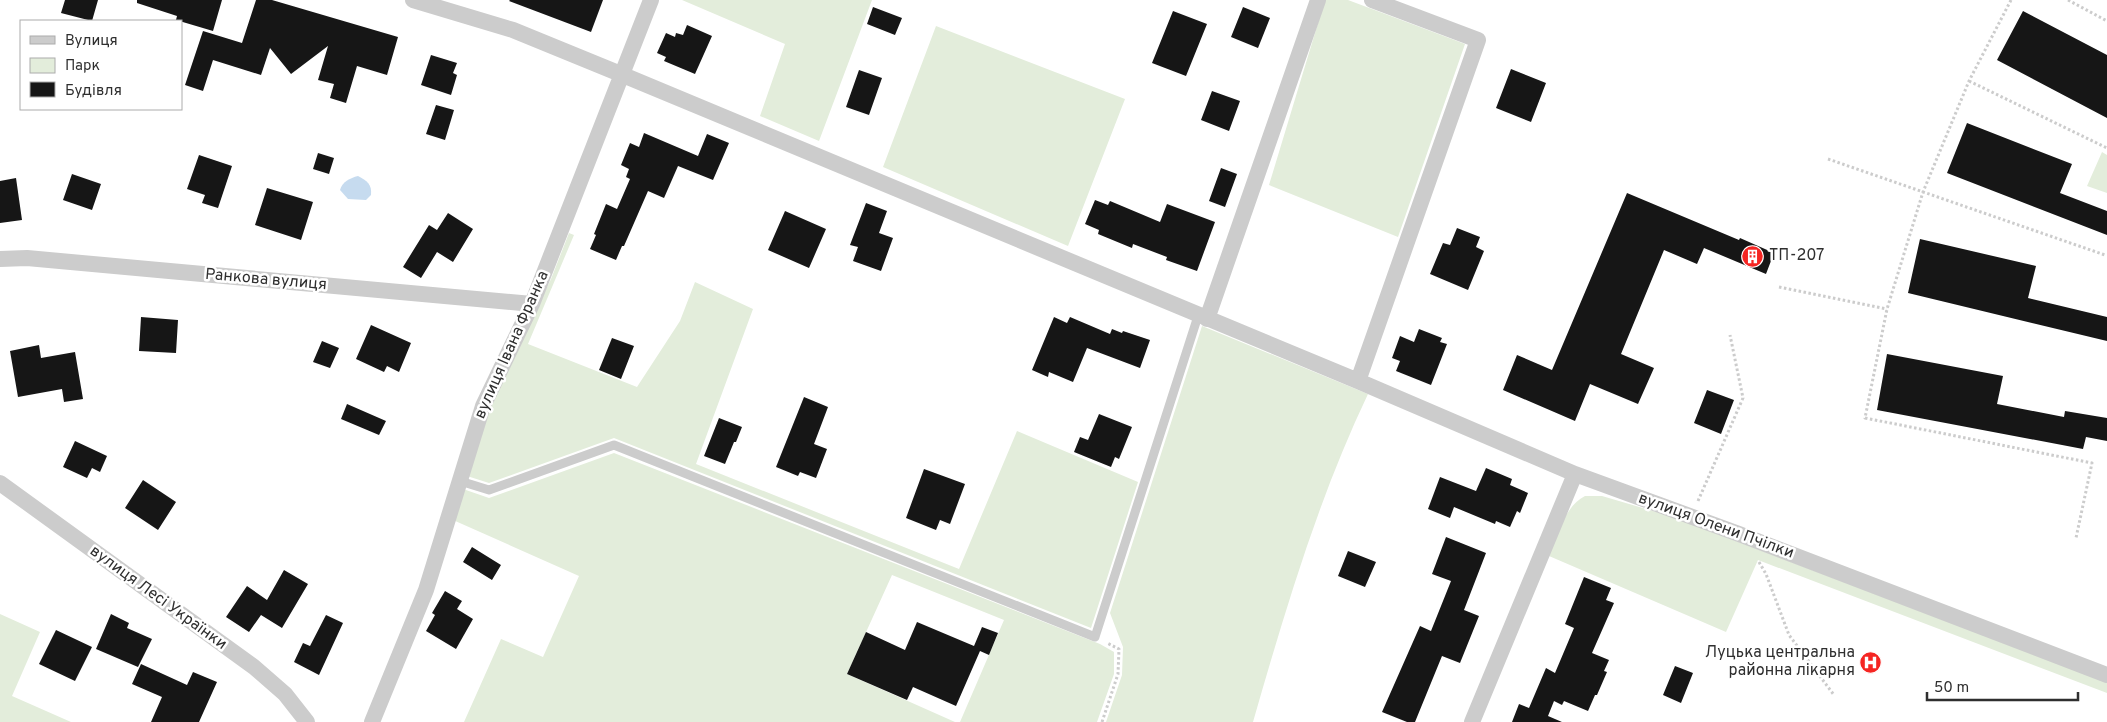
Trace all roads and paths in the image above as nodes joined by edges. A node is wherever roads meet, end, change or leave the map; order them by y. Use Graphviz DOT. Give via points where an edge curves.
graph roads {
  1 [pos="413,0"];
  2 [pos="651,0"];
  3 [pos="1318,0"];
  4 [pos="1372,0"];
  5 [pos="2011,0"];
  6 [pos="2068,0"];
  7 [pos="2107,21"];
  8 [pos="623,75"];
  9 [pos="1969,81"];
  10 [pos="2107,148"];
  11 [pos="1828,159"];
  12 [pos="1923,192"];
  13 [pos="2105,255"];
  14 [pos="0,259"];
  15 [pos="1779,288"];
  16 [pos="532,304"];
  17 [pos="1887,309"];
  18 [pos="1203,318"];
  19 [pos="1730,335"];
  20 [pos="1358,381"];
  21 [pos="1575,474"];
  22 [pos="460,481"];
  23 [pos="0,483"];
  24 [pos="1691,516"];
  25 [pos="2076,538"];
  26 [pos="1758,560"];
  27 [pos="1095,637"];
  28 [pos="2107,675"];
  29 [pos="1834,696"];
  30 [pos="307,722"];
  31 [pos="372,722"];
  32 [pos="1102,722"];
  33 [pos="1472,722"];
  1 -- 8 [label="street, вулиця Олени Пчілки" via="513,30"];
  2 -- 8 [label="street, вулиця Івана Франка"];
  3 -- 18 [label="street"];
  4 -- 20 [label="street" via="1478,40"];
  5 -- 9 [label="path"];
  6 -- 7 [label="path"];
  8 -- 16 [label="street, вулиця Івана Франка"];
  8 -- 18 [label="street, вулиця Олени Пчілки"];
  9 -- 10 [label="path"];
  9 -- 12 [label="path"];
  11 -- 12 [label="path"];
  12 -- 13 [label="path"];
  12 -- 17 [label="path"];
  14 -- 16 [label="street, Ранкова вулиця" via="27,258"];
  15 -- 17 [label="path"];
  16 -- 22 [label="street, вулиця Івана Франка" via="484,406"];
  17 -- 25 [label="path" via="1865,418 2092,463"];
  18 -- 20 [label="street, вулиця Олени Пчілки"];
  18 -- 27 [label="lane"];
  19 -- 24 [label="path" via="1743,398"];
  20 -- 21 [label="street, вулиця Олени Пчілки"];
  21 -- 24 [label="street, вулиця Олени Пчілки"];
  21 -- 33 [label="street"];
  22 -- 27 [label="lane" via="489,490 614,445"];
  22 -- 31 [label="street, вулиця Івана Франка" via="426,590"];
  23 -- 30 [label="street, вулиця Лесі Українки" via="254,666 285,694"];
  24 -- 28 [label="street, вулиця Олени Пчілки"];
  26 -- 29 [label="path" via="1789,635"];
  27 -- 32 [label="path" via="1119,649 1118,674"];
}
